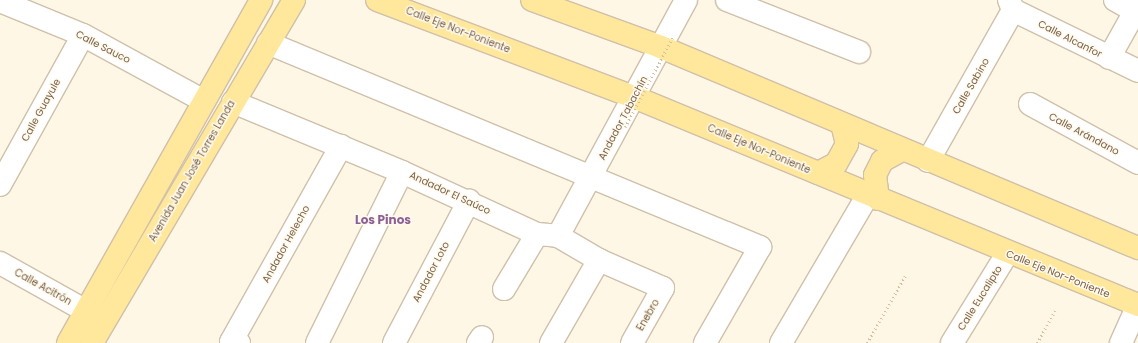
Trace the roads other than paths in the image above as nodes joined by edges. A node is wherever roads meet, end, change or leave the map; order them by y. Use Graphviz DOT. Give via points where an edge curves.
graph roads {
  1 [pos="261,0"];
  2 [pos="294,0"];
  3 [pos="377,0"];
  4 [pos="532,0"];
  5 [pos="686,0"];
  6 [pos="726,0"];
  7 [pos="1115,0"];
  8 [pos="0,1"];
  9 [pos="1011,5"];
  10 [pos="1137,8"];
  11 [pos="83,35"];
  12 [pos="668,41"];
  13 [pos="268,44"];
  14 [pos="859,52"];
  15 [pos="1109,58"];
  16 [pos="1138,71"];
  17 [pos="634,97"];
  18 [pos="202,100"];
  19 [pos="233,102"];
  20 [pos="1030,104"];
  21 [pos="842,124"];
  22 [pos="341,146"];
  23 [pos="902,150"];
  24 [pos="1135,155"];
  25 [pos="928,161"];
  26 [pos="402,172"];
  27 [pos="818,173"];
  28 [pos="591,178"];
  29 [pos="0,185"];
  30 [pos="873,197"];
  31 [pos="469,202"];
  32 [pos="548,235"];
  33 [pos="1138,248"];
  34 [pos="1007,254"];
  35 [pos="599,260"];
  36 [pos="0,263"];
  37 [pos="664,288"];
  38 [pos="504,289"];
  39 [pos="1138,305"];
  40 [pos="86,311"];
  41 [pos="235,342"];
  42 [pos="68,343"];
  43 [pos="92,343"];
  44 [pos="317,343"];
  45 [pos="394,343"];
  46 [pos="551,343"];
  47 [pos="632,343"];
  48 [pos="705,343"];
  49 [pos="781,343"];
  50 [pos="952,343"];
  51 [pos="1121,343"];
  1 -- 18 [label="main road"];
  2 -- 13 [label="main road, Avenida Juan José Torres Landa"];
  3 -- 17 [label="main road, Calle Eje Nor-Poniente"];
  4 -- 12 [label="main road"];
  5 -- 12 [label="street, Andador Tabachín"];
  6 -- 14 [label="street"];
  7 -- 10 [label="street"];
  8 -- 11 [label="street, Calle Sauco"];
  9 -- 15 [label="street, Calle Alcanfor"];
  9 -- 25 [label="street, Calle Sabino"];
  10 -- 15 [label="street"];
  11 -- 18 [label="street, Calle Sauco"];
  11 -- 29 [label="street, Calle Guayule"];
  12 -- 17 [label="street, Andador Tabachín"];
  12 -- 21 [label="main road"];
  13 -- 19 [label="main road, Avenida Juan José Torres Landa"];
  13 -- 28 [label="street"];
  15 -- 16 [label="street, Calle Alcanfor"];
  17 -- 27 [label="main road, Calle Eje Nor-Poniente"];
  17 -- 28 [label="street, Andador Tabachín"];
  18 -- 40 [label="main road"];
  19 -- 22 [label="street, Andador El Saúco"];
  19 -- 43 [label="main road, Avenida Juan José Torres Landa"];
  20 -- 24 [label="street, Calle Arándano"];
  21 -- 23 [label="main road"];
  21 -- 27 [label="main road" via="847,144 836,164"];
  22 -- 26 [label="street, Andador El Saúco"];
  22 -- 41 [label="street, Andador Helecho"];
  23 -- 25 [label="main road"];
  23 -- 30 [label="main road" via="882,161 875,175"];
  25 -- 33 [label="main road"];
  26 -- 31 [label="street, Andador El Saúco"];
  26 -- 44 [label="street"];
  27 -- 30 [label="main road, Calle Eje Nor-Poniente"];
  28 -- 32 [label="street, Andador Tabachín"];
  28 -- 48 [label="street" via="760,247"];
  30 -- 34 [label="main road, Calle Eje Nor-Poniente"];
  30 -- 49 [label="street"];
  31 -- 32 [label="street, Andador El Saúco"];
  31 -- 45 [label="street, Andador Loto"];
  32 -- 35 [label="street, Andador El Saúco"];
  32 -- 38 [label="street, Andador Tabachín"];
  34 -- 39 [label="main road, Calle Eje Nor-Poniente"];
  34 -- 50 [label="street, Calle Eucalipto"];
  35 -- 37 [label="street, Andador El Saúco"];
  35 -- 46 [label="street"];
  36 -- 40 [label="street, Calle Acitrón"];
  37 -- 47 [label="street, Enebro"];
  39 -- 51 [label="street"];
  40 -- 42 [label="main road"];
}
